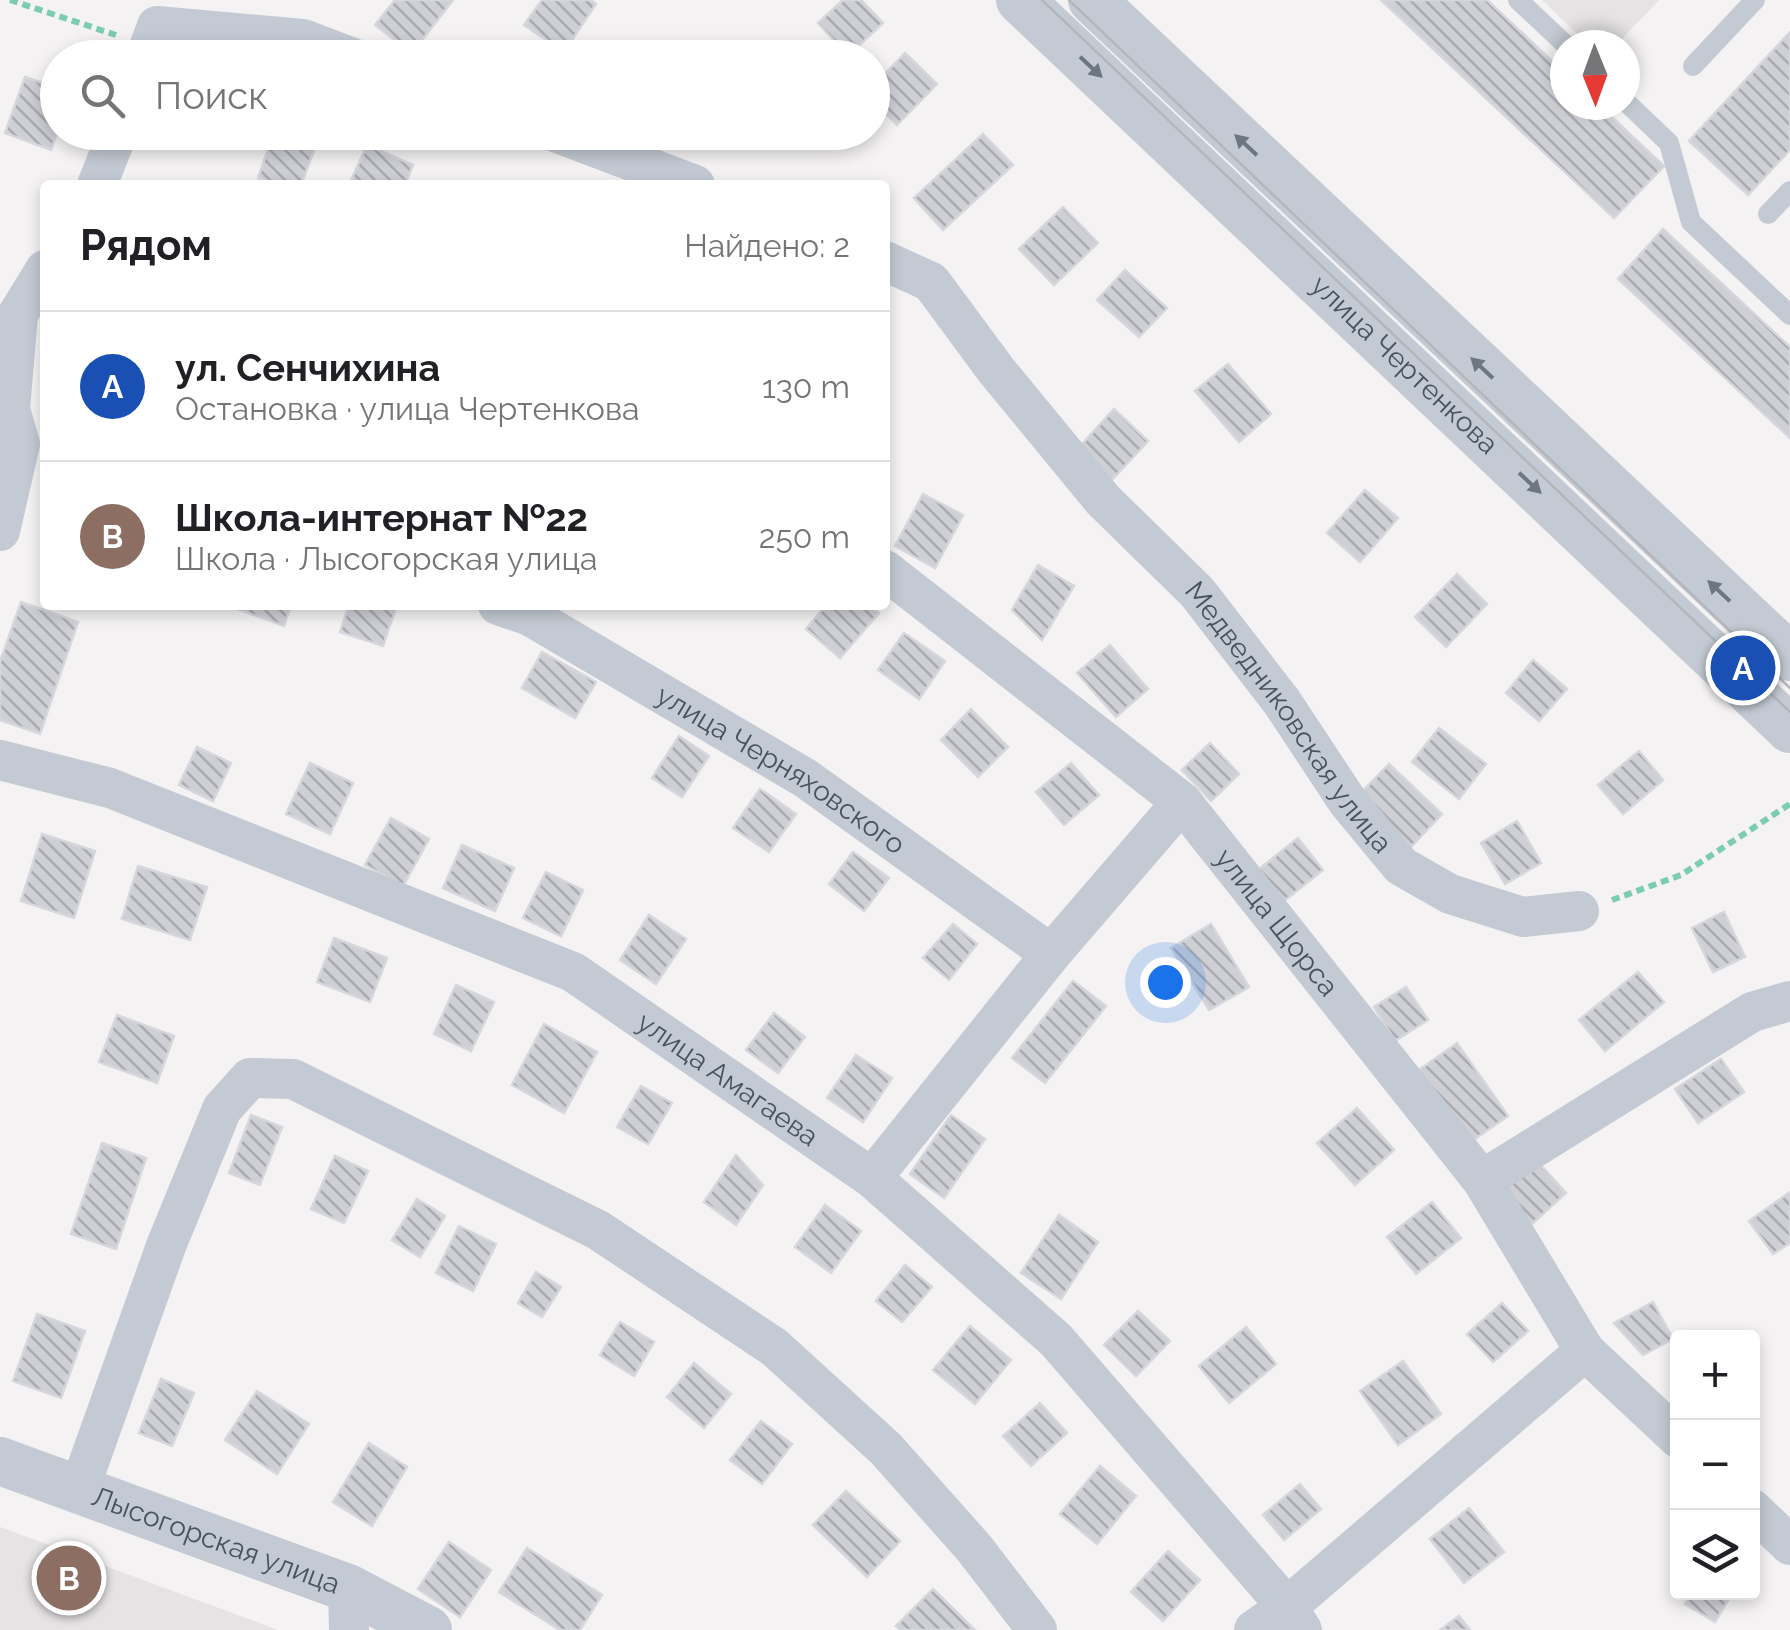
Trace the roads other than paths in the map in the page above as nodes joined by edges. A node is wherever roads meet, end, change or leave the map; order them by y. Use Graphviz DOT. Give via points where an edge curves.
graph roads {
  1 [pos="1020,0"];
  2 [pos="1092,0"];
  3 [pos="1518,0"];
  4 [pos="1755,0"];
  5 [pos="1550,30"];
  6 [pos="252,40"];
  7 [pos="306,40"];
  8 [pos="1693,66"];
  9 [pos="1640,115"];
  10 [pos="114,150"];
  11 [pos="602,150"];
  12 [pos="109,180"];
  13 [pos="682,180"];
  14 [pos="1790,191"];
  15 [pos="1768,214"];
  16 [pos="890,263"];
  17 [pos="40,274"];
  18 [pos="9,299"];
  19 [pos="1790,315"];
  20 [pos="22,444"];
  21 [pos="0,531"];
  22 [pos="890,574"];
  23 [pos="513,610"];
  24 [pos="1790,658"];
  25 [pos="1790,729"];
  26 [pos="0,760"];
  27 [pos="1182,802"];
  28 [pos="1579,912"];
  29 [pos="1051,954"];
  30 [pos="1790,1001"];
  31 [pos="872,1178"];
  32 [pos="1482,1180"];
  33 [pos="1585,1351"];
  34 [pos="1670,1431"];
  35 [pos="0,1462"];
  36 [pos="79,1490"];
  37 [pos="1753,1510"];
  38 [pos="1790,1546"];
  39 [pos="349,1609"];
  40 [pos="1294,1619"];
  41 [pos="428,1630"];
  42 [pos="1037,1630"];
  43 [pos="1254,1630"];
  1 -- 25 [label="street, улица Чертенкова, one-way"];
  24 -- 2 [label="street, улица Чертенкова, one-way"];
  3 -- 5 [label="lane"];
  4 -- 8 [label="lane"];
  6 -- 7 [label="street"];
  9 -- 19 [label="lane" via="1669,143 1691,222"];
  10 -- 12 [label="street"];
  11 -- 13 [label="street"];
  14 -- 15 [label="lane"];
  16 -- 28 [label="street, Медведниковская улица" via="931,282 1103,500 1197,592 1401,866 1450,894 1523,917"];
  17 -- 18 [label="street"];
  18 -- 20 [label="street" via="10,410"];
  20 -- 21 [label="street"];
  22 -- 27 [label="street, улица Щорса"];
  23 -- 29 [label="street, улица Черняховского" via="805,778"];
  26 -- 31 [label="street, улица Амагаева" via="110,788 573,972"];
  27 -- 29 [label="street"];
  27 -- 32 [label="street, улица Щорса"];
  29 -- 31 [label="street"];
  30 -- 32 [label="street" via="1752,1012"];
  31 -- 40 [label="street, улица Амагаева" via="1056,1340"];
  32 -- 33 [label="street, улица Щорса"];
  33 -- 34 [label="street, улица Щорса"];
  33 -- 40 [label="street"];
  35 -- 36 [label="street, Лысогорская улица"];
  36 -- 39 [label="street, Лысогорская улица"];
  36 -- 42 [label="street" via="222,1109 250,1078 293,1079 598,1230 774,1347 886,1449"];
  37 -- 38 [label="street"];
  39 -- 41 [label="street, Лысогорская улица"];
  40 -- 43 [label="street"];
}
